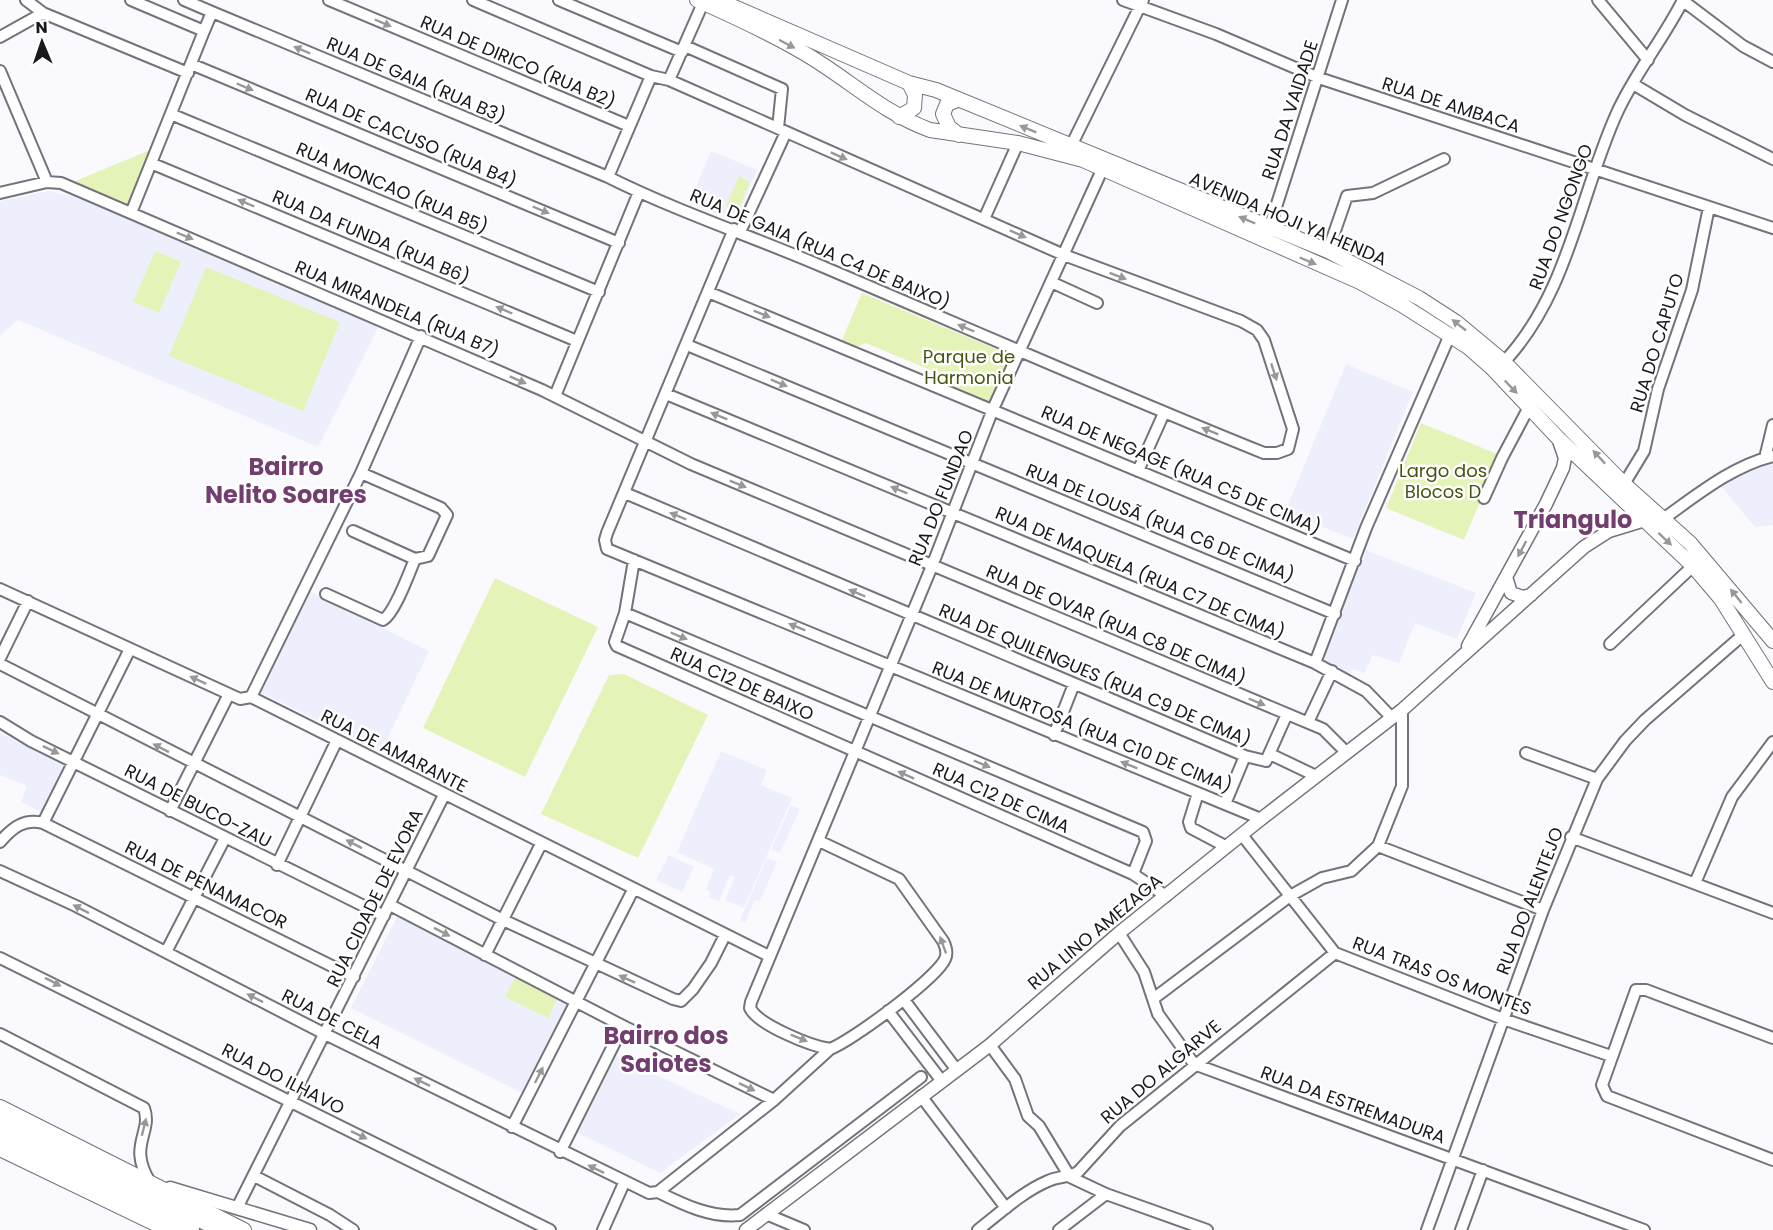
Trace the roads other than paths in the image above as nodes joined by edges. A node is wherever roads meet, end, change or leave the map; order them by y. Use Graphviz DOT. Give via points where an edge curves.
graph roads {
  1 [pos="26,0"];
  2 [pos="131,0"];
  3 [pos="184,0"];
  4 [pos="329,0"];
  5 [pos="472,0"];
  6 [pos="559,0"];
  7 [pos="718,0"];
  8 [pos="1123,0"];
  9 [pos="1342,0"];
  10 [pos="1598,0"];
  11 [pos="1683,0"];
  12 [pos="700,1"];
  13 [pos="1142,3"];
  14 [pos="212,12"];
  15 [pos="43,13"];
  16 [pos="204,31"];
  17 [pos="0,37"];
  18 [pos="683,49"];
  19 [pos="1648,60"];
  20 [pos="1773,63"];
  21 [pos="190,68"];
  22 [pos="0,71"];
  23 [pos="651,76"];
  24 [pos="1319,78"];
  25 [pos="669,80"];
  26 [pos="909,83"];
  27 [pos="1633,84"];
  28 [pos="957,100"];
  29 [pos="173,115"];
  30 [pos="899,117"];
  31 [pos="629,126"];
  32 [pos="782,130"];
  33 [pos="959,135"];
  34 [pos="1017,142"];
  35 [pos="1071,146"];
  36 [pos="1444,159"];
  37 [pos="1773,159"];
  38 [pos="153,164"];
  39 [pos="1102,170"];
  40 [pos="1596,170"];
  41 [pos="608,177"];
  42 [pos="47,182"];
  43 [pos="639,192"];
  44 [pos="0,193"];
  45 [pos="1709,207"];
  46 [pos="131,213"];
  47 [pos="984,219"];
  48 [pos="1773,228"];
  49 [pos="1269,229"];
  50 [pos="737,230"];
  51 [pos="619,243"];
  52 [pos="1328,251"];
  53 [pos="1064,255"];
  54 [pos="1051,282"];
  55 [pos="599,292"];
  56 [pos="708,292"];
  57 [pos="1097,303"];
  58 [pos="421,336"];
  59 [pos="1449,336"];
  60 [pos="577,341"];
  61 [pos="687,345"];
  62 [pos="1020,351"];
  63 [pos="1504,362"];
  64 [pos="666,394"];
  65 [pos="555,396"];
  66 [pos="1529,407"];
  67 [pos="993,409"];
  68 [pos="1164,413"];
  69 [pos="1773,425"];
  70 [pos="1558,438"];
  71 [pos="647,442"];
  72 [pos="1769,457"];
  73 [pos="973,464"];
  74 [pos="1138,471"];
  75 [pos="361,473"];
  76 [pos="1624,484"];
  77 [pos="625,493"];
  78 [pos="1484,498"];
  79 [pos="953,513"];
  80 [pos="1664,519"];
  81 [pos="1645,520"];
  82 [pos="353,531"];
  83 [pos="415,560"];
  84 [pos="634,560"];
  85 [pos="1355,561"];
  86 [pos="932,566"];
  87 [pos="1693,566"];
  88 [pos="1506,578"];
  89 [pos="0,589"];
  90 [pos="326,594"];
  91 [pos="1532,594"];
  92 [pos="28,601"];
  93 [pos="625,613"];
  94 [pos="1335,614"];
  95 [pos="911,616"];
  96 [pos="1744,634"];
  97 [pos="1773,642"];
  98 [pos="1610,644"];
  99 [pos="130,648"];
  100 [pos="1462,655"];
  101 [pos="0,658"];
  102 [pos="1315,663"];
  103 [pos="0,664"];
  104 [pos="890,666"];
  105 [pos="1332,671"];
  106 [pos="1773,682"];
  107 [pos="1074,684"];
  108 [pos="229,694"];
  109 [pos="251,697"];
  110 [pos="1397,714"];
  111 [pos="97,715"];
  112 [pos="870,717"];
  113 [pos="1285,719"];
  114 [pos="0,722"];
  115 [pos="1308,723"];
  116 [pos="1054,735"];
  117 [pos="337,740"];
  118 [pos="1773,742"];
  119 [pos="855,753"];
  120 [pos="1347,753"];
  121 [pos="1526,753"];
  122 [pos="1245,756"];
  123 [pos="1268,757"];
  124 [pos="74,762"];
  125 [pos="195,765"];
  126 [pos="1316,776"];
  127 [pos="1597,779"];
  128 [pos="1198,793"];
  129 [pos="444,795"];
  130 [pos="1225,804"];
  131 [pos="170,811"];
  132 [pos="299,816"];
  133 [pos="1261,819"];
  134 [pos="43,823"];
  135 [pos="1242,835"];
  136 [pos="1571,837"];
  137 [pos="225,838"];
  138 [pos="819,841"];
  139 [pos="0,842"];
  140 [pos="541,844"];
  141 [pos="1378,846"];
  142 [pos="1227,847"];
  143 [pos="277,865"];
  144 [pos="407,870"];
  145 [pos="0,871"];
  146 [pos="1133,874"];
  147 [pos="1695,883"];
  148 [pos="633,890"];
  149 [pos="1166,896"];
  150 [pos="1290,896"];
  151 [pos="193,897"];
  152 [pos="390,905"];
  153 [pos="1543,910"];
  154 [pos="1773,914"];
  155 [pos="384,916"];
  156 [pos="503,920"];
  157 [pos="1119,933"];
  158 [pos="724,935"];
  159 [pos="166,952"];
  160 [pos="1335,953"];
  161 [pos="485,955"];
  162 [pos="769,956"];
  163 [pos="0,958"];
  164 [pos="596,965"];
  165 [pos="354,977"];
  166 [pos="1153,999"];
  167 [pos="904,1000"];
  168 [pos="578,1001"];
  169 [pos="888,1011"];
  170 [pos="1503,1019"];
  171 [pos="623,1026"];
  172 [pos="0,1034"];
  173 [pos="325,1034"];
  174 [pos="1773,1038"];
  175 [pos="990,1045"];
  176 [pos="830,1048"];
  177 [pos="1611,1056"];
  178 [pos="1194,1064"];
  179 [pos="956,1069"];
  180 [pos="921,1077"];
  181 [pos="941,1080"];
  182 [pos="921,1096"];
  183 [pos="774,1100"];
  184 [pos="292,1101"];
  185 [pos="0,1104"];
  186 [pos="0,1120"];
  187 [pos="512,1127"];
  188 [pos="0,1134"];
  189 [pos="16,1136"];
  190 [pos="561,1152"];
  191 [pos="1453,1159"];
  192 [pos="1773,1160"];
  193 [pos="1483,1170"];
  194 [pos="254,1176"];
  195 [pos="1070,1177"];
  196 [pos="150,1182"];
  197 [pos="624,1183"];
  198 [pos="654,1193"];
  199 [pos="1106,1194"];
  200 [pos="237,1208"];
  201 [pos="1006,1208"];
  202 [pos="766,1214"];
  203 [pos="168,1230"];
  204 [pos="191,1230"];
  205 [pos="222,1230"];
  206 [pos="244,1230"];
  207 [pos="310,1230"];
  208 [pos="353,1230"];
  209 [pos="550,1230"];
  210 [pos="603,1230"];
  211 [pos="746,1230"];
  212 [pos="804,1230"];
  213 [pos="978,1230"];
  214 [pos="1059,1230"];
  215 [pos="1207,1230"];
  216 [pos="1427,1230"];
  217 [pos="1461,1230"];
  218 [pos="1644,1230"];
  1 -- 15 [label="street, RUA DE CACUSO (RUA B4)"];
  2 -- 16 [label="street"];
  3 -- 14 [label="street, RUA DE GAIA (RUA B3)"];
  4 -- 31 [label="street, RUA DE DIRICO (RUA B2), one-way"];
  5 -- 23 [label="street"];
  6 -- 18 [label="street"];
  7 -- 26 [label="main road, AVENIDA HOJI YA HENDA"];
  8 -- 13 [label="street, RUA DE AMBACA"];
  9 -- 24 [label="street, RUA DA VAIDADE"];
  10 -- 19 [label="street"];
  11 -- 19 [label="street, RUA DO NGONGO"];
  11 -- 20 [label="street" via="1743,46"];
  12 -- 18 [label="street"];
  12 -- 30 [label="main road, one-way" via="805,53"];
  13 -- 24 [label="street, RUA DE AMBACA"];
  13 -- 35 [label="street"];
  14 -- 16 [label="street"];
  41 -- 14 [label="street, RUA DE GAIA (RUA B3), one-way"];
  15 -- 17 [label="street"];
  15 -- 21 [label="street, RUA DE CACUSO (RUA B4)"];
  16 -- 21 [label="street"];
  18 -- 25 [label="street"];
  18 -- 32 [label="street" via="782,89"];
  19 -- 27 [label="street, RUA DO NGONGO"];
  21 -- 29 [label="street"];
  21 -- 51 [label="street, RUA DE CACUSO (RUA B4), one-way"];
  22 -- 42 [label="street"];
  23 -- 25 [label="street"];
  23 -- 31 [label="street"];
  24 -- 40 [label="street, RUA DE AMBACA"];
  24 -- 49 [label="street, RUA DA VAIDADE"];
  25 -- 32 [label="street"];
  26 -- 28 [label="main road, AVENIDA HOJI YA HENDA"];
  26 -- 30 [label="main road" via="915,102 910,112"];
  27 -- 37 [label="street"];
  27 -- 40 [label="street, RUA DO NGONGO" via="1617,112"];
  28 -- 33 [label="main road" via="947,105 943,114 949,127"];
  35 -- 28 [label="main road, AVENIDA HOJI YA HENDA, one-way"];
  29 -- 38 [label="street"];
  29 -- 55 [label="street, RUA MONCAO (RUA B5)"];
  30 -- 33 [label="main road" via="930,130"];
  31 -- 41 [label="street"];
  32 -- 47 [label="street, one-way"];
  32 -- 50 [label="street"];
  33 -- 34 [label="main road"];
  34 -- 39 [label="main road" via="1083,160"];
  34 -- 47 [label="street"];
  49 -- 35 [label="main road, AVENIDA HOJI YA HENDA, one-way"];
  36 -- 52 [label="street" via="1373,193 1347,196"];
  38 -- 46 [label="street"];
  60 -- 38 [label="street, RUA DA FUNDA (RUA B6), one-way"];
  39 -- 53 [label="street, RUA DO FUNDAO"];
  39 -- 59 [label="main road, one-way" via="1360,282"];
  40 -- 45 [label="street, RUA DE AMBACA"];
  40 -- 63 [label="street, RUA DO NGONGO" via="1549,299 1530,332"];
  41 -- 43 [label="street, RUA DE GAIA (RUA C4 DE BAIXO)"];
  42 -- 44 [label="street"];
  42 -- 46 [label="street, RUA MIRANDELA (RUA B7)" via="61,183"];
  43 -- 50 [label="street, RUA DE GAIA (RUA C4 DE BAIXO)"];
  43 -- 51 [label="street"];
  45 -- 48 [label="street, RUA DE AMBACA"];
  45 -- 76 [label="street, RUA DO CAPUTO" via="1692,290 1655,401 1644,451"];
  46 -- 58 [label="street, RUA MIRANDELA (RUA B7), one-way"];
  47 -- 53 [label="street, one-way"];
  49 -- 52 [label="main road, AVENIDA HOJI YA HENDA"];
  50 -- 56 [label="street"];
  62 -- 50 [label="street, RUA DE GAIA (RUA C4 DE BAIXO), one-way"];
  51 -- 55 [label="street"];
  63 -- 52 [label="main road, AVENIDA HOJI YA HENDA, one-way" via="1456,322 1419,298"];
  53 -- 54 [label="street, RUA DO FUNDAO"];
  53 -- 68 [label="street, RUA DE GAIA (RUA C4 DE BAIXO), one-way" via="1257,330 1264,340 1293,429 1288,449 1264,453"];
  54 -- 57 [label="street"];
  54 -- 62 [label="street, RUA DO FUNDAO"];
  55 -- 60 [label="street"];
  56 -- 61 [label="street"];
  56 -- 67 [label="street, RUA DE NEGAGE (RUA C5 DE CIMA), one-way"];
  58 -- 65 [label="street, RUA MIRANDELA (RUA B7), one-way"];
  58 -- 75 [label="street"];
  59 -- 66 [label="main road, one-way" via="1468,347"];
  59 -- 85 [label="street"];
  60 -- 65 [label="street"];
  61 -- 64 [label="street"];
  61 -- 73 [label="street, RUA DE LOUSÃ (RUA C6 DE CIMA), one-way"];
  62 -- 67 [label="street, RUA DO FUNDAO"];
  62 -- 68 [label="street, RUA DE GAIA (RUA C4 DE BAIXO)"];
  76 -- 63 [label="main road, AVENIDA HOJI YA HENDA, one-way"];
  64 -- 71 [label="street"];
  79 -- 64 [label="street, RUA DE MAQUELA (RUA C7 DE CIMA), one-way"];
  65 -- 71 [label="street, RUA MIRANDELA (RUA B7)"];
  66 -- 70 [label="main road"];
  66 -- 78 [label="street"];
  67 -- 73 [label="street, RUA DO FUNDAO"];
  67 -- 74 [label="street, RUA DE NEGAGE (RUA C5 DE CIMA)"];
  68 -- 74 [label="street"];
  69 -- 72 [label="street"];
  70 -- 81 [label="main road"];
  70 -- 88 [label="street, RUA LINO AMEZAGA, one-way" via="1565,458 1563,468"];
  71 -- 77 [label="street"];
  71 -- 86 [label="street, RUA DE OVAR (RUA C8 DE CIMA), one-way"];
  72 -- 80 [label="street" via="1711,484"];
  73 -- 79 [label="street, RUA DO FUNDAO"];
  73 -- 94 [label="street, RUA DE LOUSÃ (RUA C6 DE CIMA)"];
  74 -- 85 [label="street, RUA DE NEGAGE (RUA C5 DE CIMA)"];
  75 -- 83 [label="street" via="446,511 428,556"];
  75 -- 109 [label="street"];
  76 -- 80 [label="main road, AVENIDA HOJI YA HENDA"];
  77 -- 84 [label="street, RUA DE MURTOSA (RUA C10 DE CIMA)" via="605,545"];
  95 -- 77 [label="street, RUA DE QUILENGUES (RUA C9 DE CIMA), one-way"];
  79 -- 86 [label="street, RUA DO FUNDAO"];
  79 -- 102 [label="street, RUA DE MAQUELA (RUA C7 DE CIMA)"];
  97 -- 80 [label="main road, AVENIDA HOJI YA HENDA, one-way" via="1690,543"];
  81 -- 87 [label="main road, one-way"];
  81 -- 91 [label="street, RUA LINO AMEZAGA" via="1596,539"];
  82 -- 83 [label="street"];
  83 -- 90 [label="street" via="383,620"];
  84 -- 93 [label="street"];
  104 -- 84 [label="street, RUA DE MURTOSA (RUA C10 DE CIMA), one-way"];
  85 -- 94 [label="street"];
  86 -- 95 [label="street, RUA DO FUNDAO"];
  86 -- 113 [label="street, RUA DE OVAR (RUA C8 DE CIMA), one-way"];
  87 -- 96 [label="main road"];
  87 -- 98 [label="street"];
  88 -- 91 [label="street" via="1511,593 1523,597"];
  88 -- 100 [label="street, RUA LINO AMEZAGA"];
  89 -- 92 [label="street, RUA DE AMARANTE"];
  91 -- 100 [label="street, RUA LINO AMEZAGA"];
  92 -- 99 [label="street, RUA DE AMARANTE"];
  92 -- 101 [label="street"];
  93 -- 112 [label="street, one-way"];
  93 -- 119 [label="street, RUA C12 DE BAIXO" via="615,645"];
  94 -- 102 [label="street"];
  95 -- 104 [label="street, RUA DO FUNDAO"];
  95 -- 107 [label="street, RUA DE QUILENGUES (RUA C9 DE CIMA)"];
  96 -- 106 [label="main road"];
  96 -- 127 [label="street, RUA DO ALENTEJO" via="1645,720"];
  108 -- 99 [label="street, RUA DE AMARANTE, one-way"];
  99 -- 111 [label="street"];
  100 -- 110 [label="street, RUA LINO AMEZAGA"];
  102 -- 105 [label="street, RUA DE MAQUELA (RUA C7 DE CIMA)"];
  103 -- 111 [label="street"];
  104 -- 112 [label="street, RUA DO FUNDAO"];
  104 -- 116 [label="street, RUA DE MURTOSA (RUA C10 DE CIMA)"];
  105 -- 110 [label="street, RUA DE MAQUELA (RUA C7 DE CIMA)"];
  105 -- 115 [label="street"];
  107 -- 116 [label="street"];
  107 -- 122 [label="street, RUA DE QUILENGUES (RUA C9 DE CIMA)"];
  108 -- 109 [label="street, RUA DE AMARANTE" via="240,699"];
  108 -- 125 [label="street"];
  109 -- 117 [label="street, RUA DE AMARANTE"];
  110 -- 120 [label="street, RUA LINO AMEZAGA"];
  110 -- 141 [label="street" via="1402,786"];
  111 -- 124 [label="street"];
  125 -- 111 [label="street, one-way"];
  112 -- 119 [label="street, RUA DO FUNDAO"];
  112 -- 146 [label="street, one-way" via="1146,836"];
  113 -- 115 [label="street, RUA DE OVAR (RUA C8 DE CIMA)"];
  113 -- 123 [label="street"];
  114 -- 124 [label="street, RUA DE BUCO-ZAU, one-way"];
  115 -- 120 [label="street, RUA DE OVAR (RUA C8 DE CIMA)" via="1323,729"];
  128 -- 116 [label="street, RUA DE MURTOSA (RUA C10 DE CIMA), one-way"];
  117 -- 129 [label="street, RUA DE AMARANTE"];
  117 -- 132 [label="street"];
  118 -- 147 [label="street" via="1732,797"];
  119 -- 138 [label="street, RUA DO FUNDAO"];
  146 -- 119 [label="street, RUA C12 DE CIMA, one-way"];
  120 -- 126 [label="street, RUA LINO AMEZAGA"];
  121 -- 127 [label="street"];
  122 -- 123 [label="street, RUA DE QUILENGUES (RUA C9 DE CIMA)"];
  122 -- 130 [label="street"];
  123 -- 126 [label="street, RUA DE QUILENGUES (RUA C9 DE CIMA)"];
  124 -- 131 [label="street, RUA DE BUCO-ZAU"];
  124 -- 134 [label="street"];
  125 -- 131 [label="street"];
  125 -- 132 [label="street"];
  126 -- 133 [label="street, RUA LINO AMEZAGA"];
  127 -- 136 [label="street, RUA DO ALENTEJO"];
  128 -- 130 [label="street, RUA DE MURTOSA (RUA C10 DE CIMA)"];
  128 -- 142 [label="street" via="1189,822 1191,828"];
  129 -- 140 [label="street, RUA DE AMARANTE"];
  129 -- 144 [label="street, RUA CIDADE DE EVORA"];
  130 -- 133 [label="street, RUA DE MURTOSA (RUA C10 DE CIMA)"];
  131 -- 137 [label="street, RUA DE BUCO-ZAU"];
  132 -- 143 [label="street"];
  144 -- 132 [label="street, one-way"];
  133 -- 135 [label="street, RUA LINO AMEZAGA"];
  134 -- 139 [label="street" via="24,822"];
  134 -- 151 [label="street, RUA DE PENAMACOR"];
  135 -- 142 [label="street, RUA LINO AMEZAGA"];
  135 -- 150 [label="street, RUA TRAS OS MONTES"];
  136 -- 147 [label="street"];
  136 -- 153 [label="street, RUA DO ALENTEJO"];
  137 -- 143 [label="street, RUA DE BUCO-ZAU"];
  137 -- 151 [label="street"];
  138 -- 162 [label="street, RUA DO FUNDAO"];
  167 -- 138 [label="street, one-way" via="944,962 943,941 898,879"];
  140 -- 148 [label="street, RUA DE AMARANTE"];
  140 -- 156 [label="street"];
  141 -- 150 [label="street" via="1351,872 1322,878"];
  141 -- 153 [label="street"];
  142 -- 149 [label="street, RUA LINO AMEZAGA"];
  143 -- 155 [label="street, RUA DE BUCO-ZAU"];
  144 -- 152 [label="street, RUA CIDADE DE EVORA"];
  144 -- 156 [label="street"];
  159 -- 145 [label="street, RUA DE CELA, one-way"];
  146 -- 149 [label="street, RUA C12 DE CIMA"];
  147 -- 154 [label="street"];
  148 -- 158 [label="street, RUA DE AMARANTE"];
  148 -- 164 [label="street"];
  149 -- 157 [label="street, RUA LINO AMEZAGA"];
  150 -- 160 [label="street, RUA TRAS OS MONTES"];
  150 -- 166 [label="street"];
  151 -- 159 [label="street"];
  151 -- 165 [label="street, RUA DE PENAMACOR"];
  152 -- 155 [label="street, RUA CIDADE DE EVORA"];
  152 -- 161 [label="street, one-way"];
  153 -- 170 [label="street, RUA DO ALENTEJO"];
  155 -- 165 [label="street, RUA CIDADE DE EVORA"];
  156 -- 161 [label="street"];
  156 -- 164 [label="street"];
  157 -- 166 [label="street" via="1144,972"];
  157 -- 175 [label="street, RUA LINO AMEZAGA"];
  158 -- 162 [label="street, RUA DE AMARANTE"];
  158 -- 164 [label="street, one-way" via="711,963 681,1001"];
  173 -- 159 [label="street, RUA DE CELA, one-way"];
  160 -- 170 [label="street, RUA TRAS OS MONTES"];
  160 -- 178 [label="street, RUA DO ALGARVE"];
  161 -- 168 [label="street"];
  162 -- 176 [label="street, RUA DO FUNDAO, one-way" via="751,1002 753,1014 786,1033"];
  163 -- 184 [label="street, RUA DO ILHAVO, one-way"];
  164 -- 168 [label="street"];
  165 -- 173 [label="street, RUA CIDADE DE EVORA"];
  166 -- 178 [label="street" via="1158,1014"];
  167 -- 169 [label="street"];
  167 -- 179 [label="street"];
  168 -- 171 [label="street"];
  187 -- 168 [label="street, one-way"];
  169 -- 176 [label="street" via="847,1041"];
  169 -- 181 [label="street"];
  170 -- 177 [label="street, RUA TRAS OS MONTES"];
  170 -- 191 [label="street, RUA DO ALENTEJO"];
  171 -- 183 [label="street, one-way"];
  171 -- 190 [label="street"];
  196 -- 172 [label="street, one-way" via="143,1172 139,1152 147,1114 144,1108"];
  173 -- 184 [label="street, RUA CIDADE DE EVORA"];
  187 -- 173 [label="street, RUA DE CELA, one-way"];
  174 -- 177 [label="street" via="1646,990 1636,990"];
  175 -- 179 [label="street, RUA LINO AMEZAGA"];
  175 -- 195 [label="street" via="1015,1079 1028,1116 1039,1126"];
  176 -- 183 [label="street"];
  177 -- 192 [label="street" via="1602,1080 1607,1096"];
  178 -- 191 [label="street, RUA DA ESTREMADURA"];
  178 -- 195 [label="street, RUA DO ALGARVE" via="1111,1134"];
  179 -- 181 [label="street, RUA LINO AMEZAGA"];
  180 -- 198 [label="street, RUA DE CELA" via="740,1215 689,1208"];
  181 -- 182 [label="street, RUA LINO AMEZAGA"];
  182 -- 201 [label="street"];
  182 -- 202 [label="street, RUA LINO AMEZAGA"];
  183 -- 198 [label="street"];
  184 -- 194 [label="street, RUA CIDADE DE EVORA"];
  184 -- 209 [label="street, RUA DO ILHAVO, one-way"];
  185 -- 189 [label="main road"];
  186 -- 189 [label="highway"];
  187 -- 190 [label="street, RUA DE CELA"];
  188 -- 189 [label="highway"];
  189 -- 196 [label="main road"];
  189 -- 203 [label="main road"];
  189 -- 204 [label="highway"];
  189 -- 205 [label="highway"];
  197 -- 190 [label="street, RUA DE CELA, one-way"];
  191 -- 193 [label="street, RUA DA ESTREMADURA"];
  191 -- 216 [label="street, RUA DO ALENTEJO"];
  193 -- 217 [label="street"];
  193 -- 218 [label="street, RUA DA ESTREMADURA"];
  194 -- 200 [label="street, RUA CIDADE DE EVORA"];
  194 -- 208 [label="street"];
  195 -- 199 [label="street"];
  195 -- 201 [label="street, RUA DO ALGARVE" via="1048,1181"];
  196 -- 200 [label="street"];
  196 -- 206 [label="main road"];
  197 -- 198 [label="street, RUA DE CELA"];
  197 -- 210 [label="street"];
  199 -- 214 [label="street"];
  199 -- 215 [label="street"];
  200 -- 207 [label="street"];
  201 -- 213 [label="street, RUA DO ALGARVE"];
  202 -- 211 [label="street, RUA LINO AMEZAGA"];
  202 -- 212 [label="street"];
}
